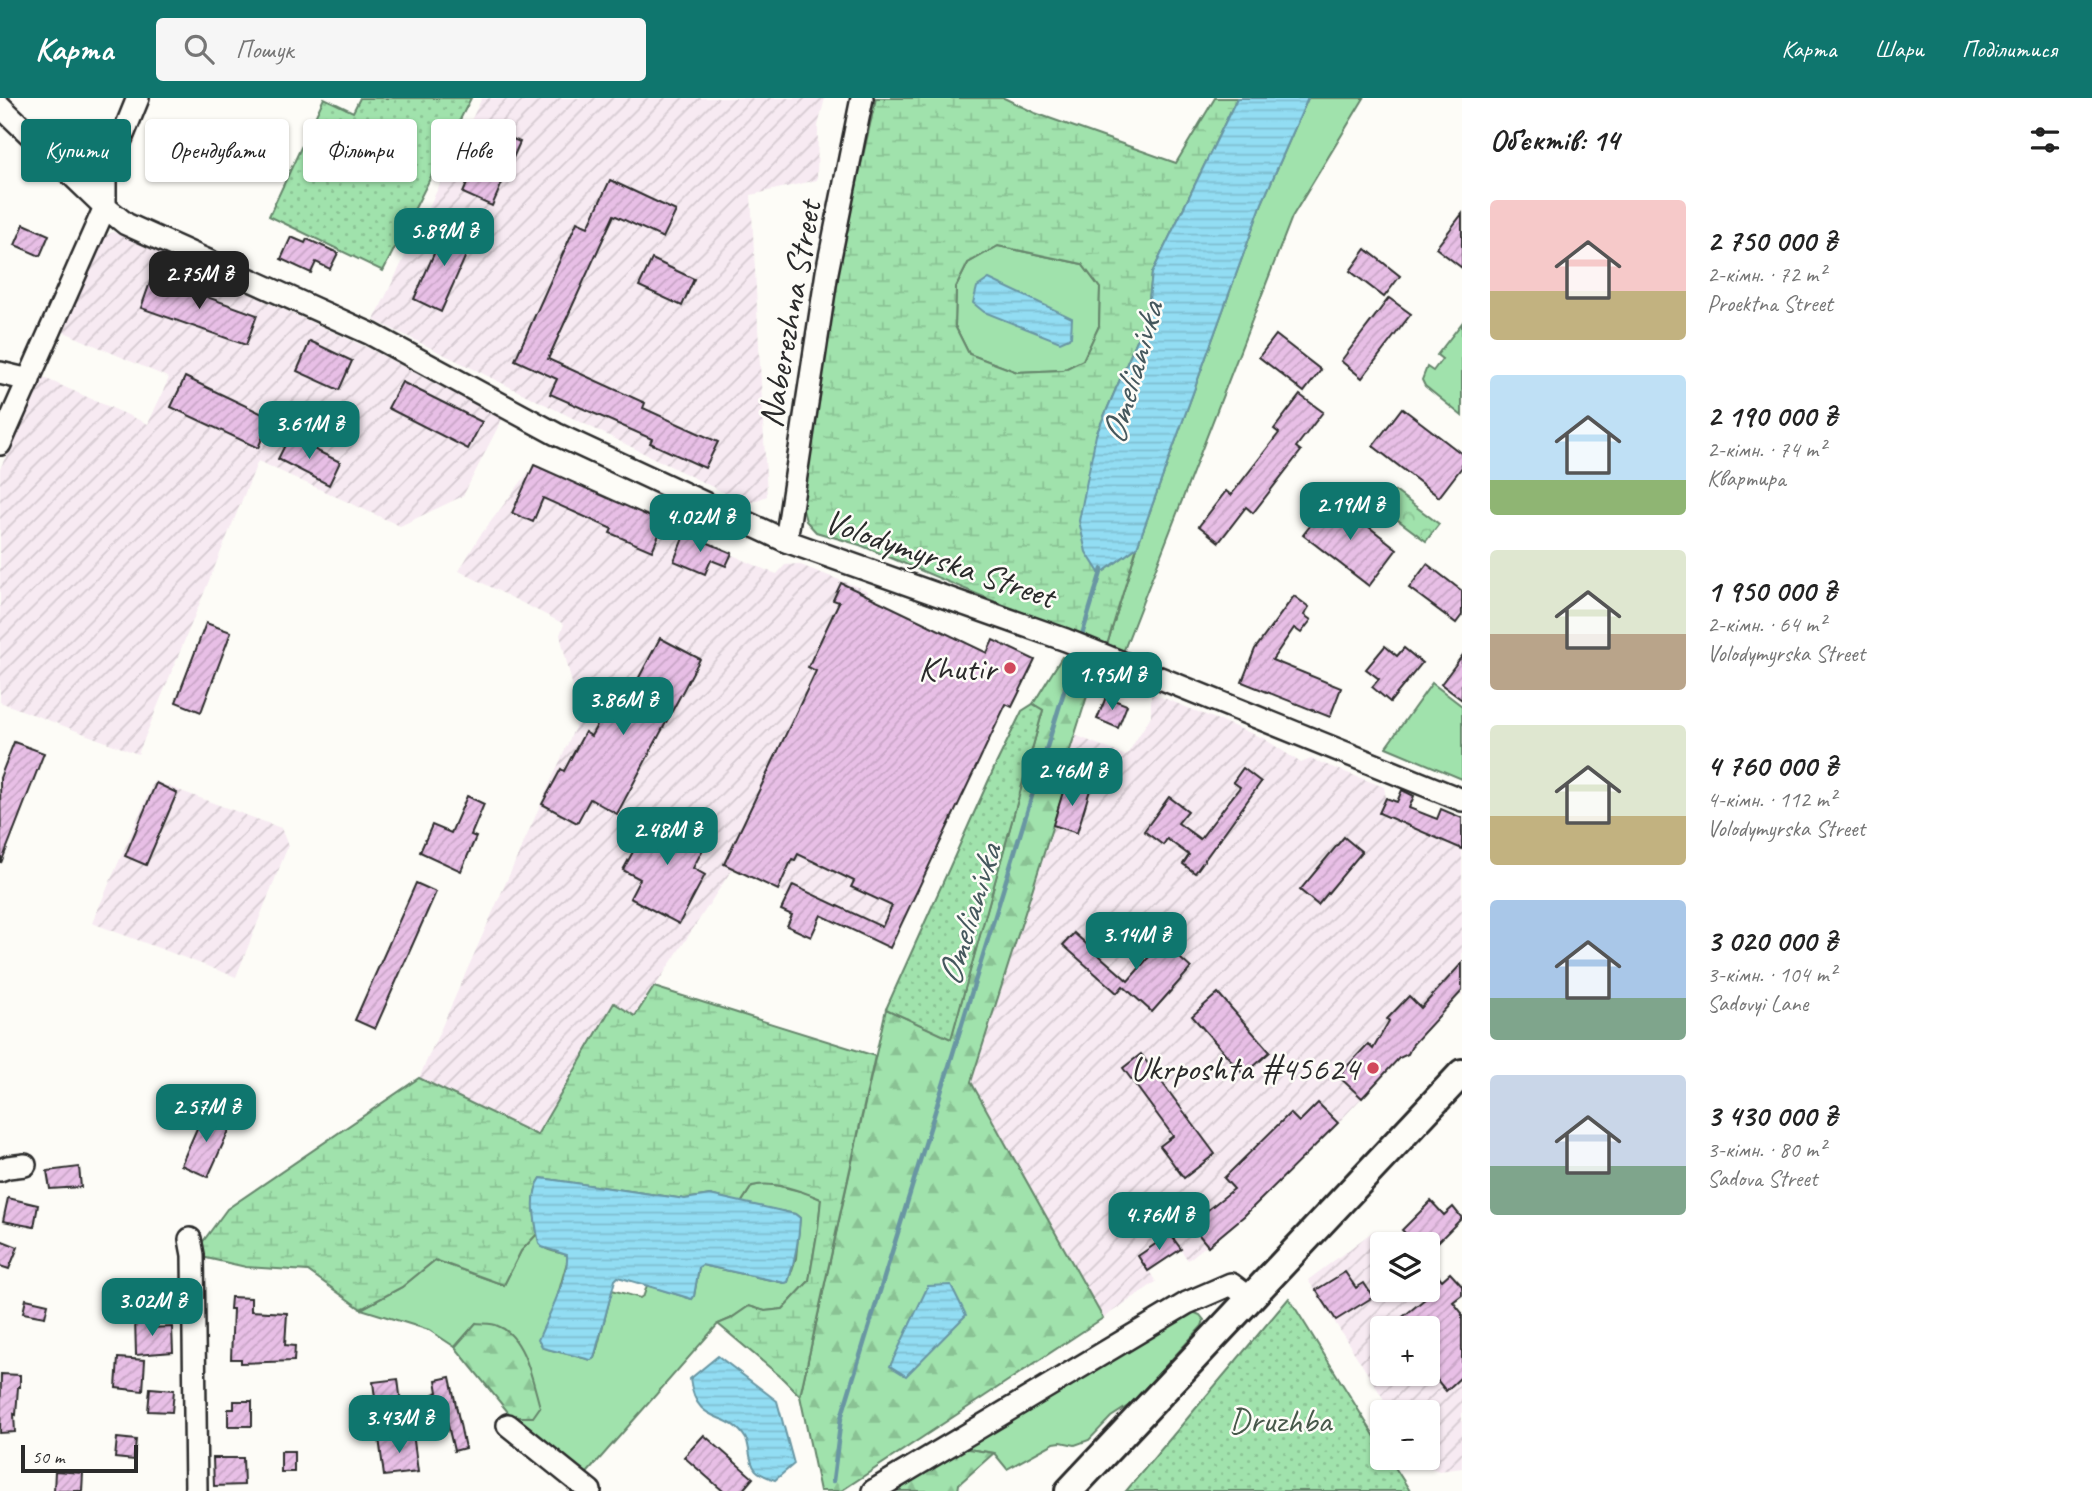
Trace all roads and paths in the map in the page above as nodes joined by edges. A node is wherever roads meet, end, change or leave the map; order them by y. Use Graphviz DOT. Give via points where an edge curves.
graph roads {
  1 [pos="138,98"];
  2 [pos="862,98"];
  3 [pos="0,106"];
  4 [pos="105,207"];
  5 [pos="0,373"];
  6 [pos="29,380"];
  7 [pos="0,444"];
  8 [pos="786,541"];
  9 [pos="1462,800"];
  10 [pos="1462,1073"];
  11 [pos="25,1165"];
  12 [pos="0,1170"];
  13 [pos="190,1239"];
  14 [pos="1251,1299"];
  15 [pos="508,1425"];
  16 [pos="196,1491"];
  17 [pos="590,1491"];
  18 [pos="873,1491"];
  19 [pos="1069,1491"];
  1 -- 4 [label="street" via="105,179"];
  2 -- 8 [label="street, Naberezhna Street" via="827,272"];
  3 -- 4 [label="street, Volodymyrska Street"];
  4 -- 6 [label="street"];
  4 -- 8 [label="street, Volodymyrska Street" via="126,224 371,334 556,434"];
  5 -- 6 [label="street"];
  6 -- 7 [label="street"];
  8 -- 9 [label="street, Volodymyrska Street" via="1074,643"];
  10 -- 14 [label="main road"];
  11 -- 12 [label="street"];
  13 -- 16 [label="street"];
  14 -- 18 [label="street" via="1231,1284 1187,1303"];
  14 -- 19 [label="main road"];
  15 -- 17 [label="street"];
}
